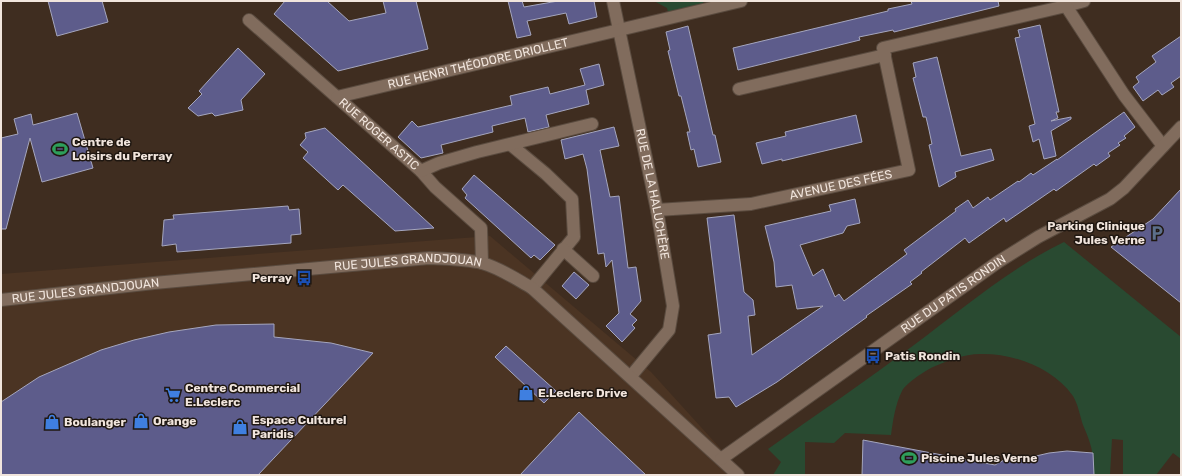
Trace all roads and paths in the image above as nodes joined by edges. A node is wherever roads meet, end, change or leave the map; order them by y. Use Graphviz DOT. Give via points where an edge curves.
graph roads {
  1 [pos="613,1"];
  2 [pos="741,1"];
  3 [pos="1084,1"];
  4 [pos="1066,6"];
  5 [pos="249,20"];
  6 [pos="620,31"];
  7 [pos="885,55"];
  8 [pos="739,89"];
  9 [pos="337,97"];
  10 [pos="592,124"];
  11 [pos="1181,127"];
  12 [pos="511,145"];
  13 [pos="1163,146"];
  14 [pos="421,171"];
  15 [pos="657,210"];
  16 [pos="563,249"];
  17 [pos="482,263"];
  18 [pos="593,276"];
  19 [pos="532,288"];
  20 [pos="1,300"];
  21 [pos="631,376"];
  22 [pos="721,459"];
  23 [pos="738,475"];
  1 -- 6 [label="street, RUE DE LA HALUCHÈRE"];
  2 -- 6 [label="street, RUE HENRI THÉODORE DRIOLLET"];
  3 -- 4 [label="street"];
  4 -- 7 [label="street" via="883,48"];
  4 -- 13 [label="street" via="1124,95"];
  5 -- 9 [label="street, RUE ROGER ASTIC"];
  6 -- 9 [label="street, RUE HENRI THÉODORE DRIOLLET"];
  6 -- 15 [label="street, RUE DE LA HALUCHÈRE"];
  7 -- 8 [label="street"];
  7 -- 15 [label="street, AVENUE DES FÉES" via="909,170 751,204"];
  9 -- 14 [label="street, RUE ROGER ASTIC"];
  10 -- 12 [label="street"];
  11 -- 13 [label="street, RUE DU PATIS RONDIN"];
  12 -- 14 [label="street" via="477,152"];
  12 -- 16 [label="street" via="572,199 574,237"];
  13 -- 22 [label="street, RUE DU PATIS RONDIN" via="1124,188 1110,199 1038,237 998,262"];
  14 -- 17 [label="street, RUE ROGER ASTIC" via="481,228"];
  15 -- 21 [label="street, RUE DE LA HALUCHÈRE" via="673,306 669,330"];
  16 -- 18 [label="street"];
  16 -- 19 [label="street"];
  17 -- 19 [label="street, RUE JULES GRANDJOUAN"];
  17 -- 20 [label="street, RUE JULES GRANDJOUAN" via="456,259 421,259 162,282"];
  19 -- 21 [label="street, RUE JULES GRANDJOUAN"];
  21 -- 22 [label="street, RUE JULES GRANDJOUAN"];
  22 -- 23 [label="street, RUE JULES GRANDJOUAN"];
}
